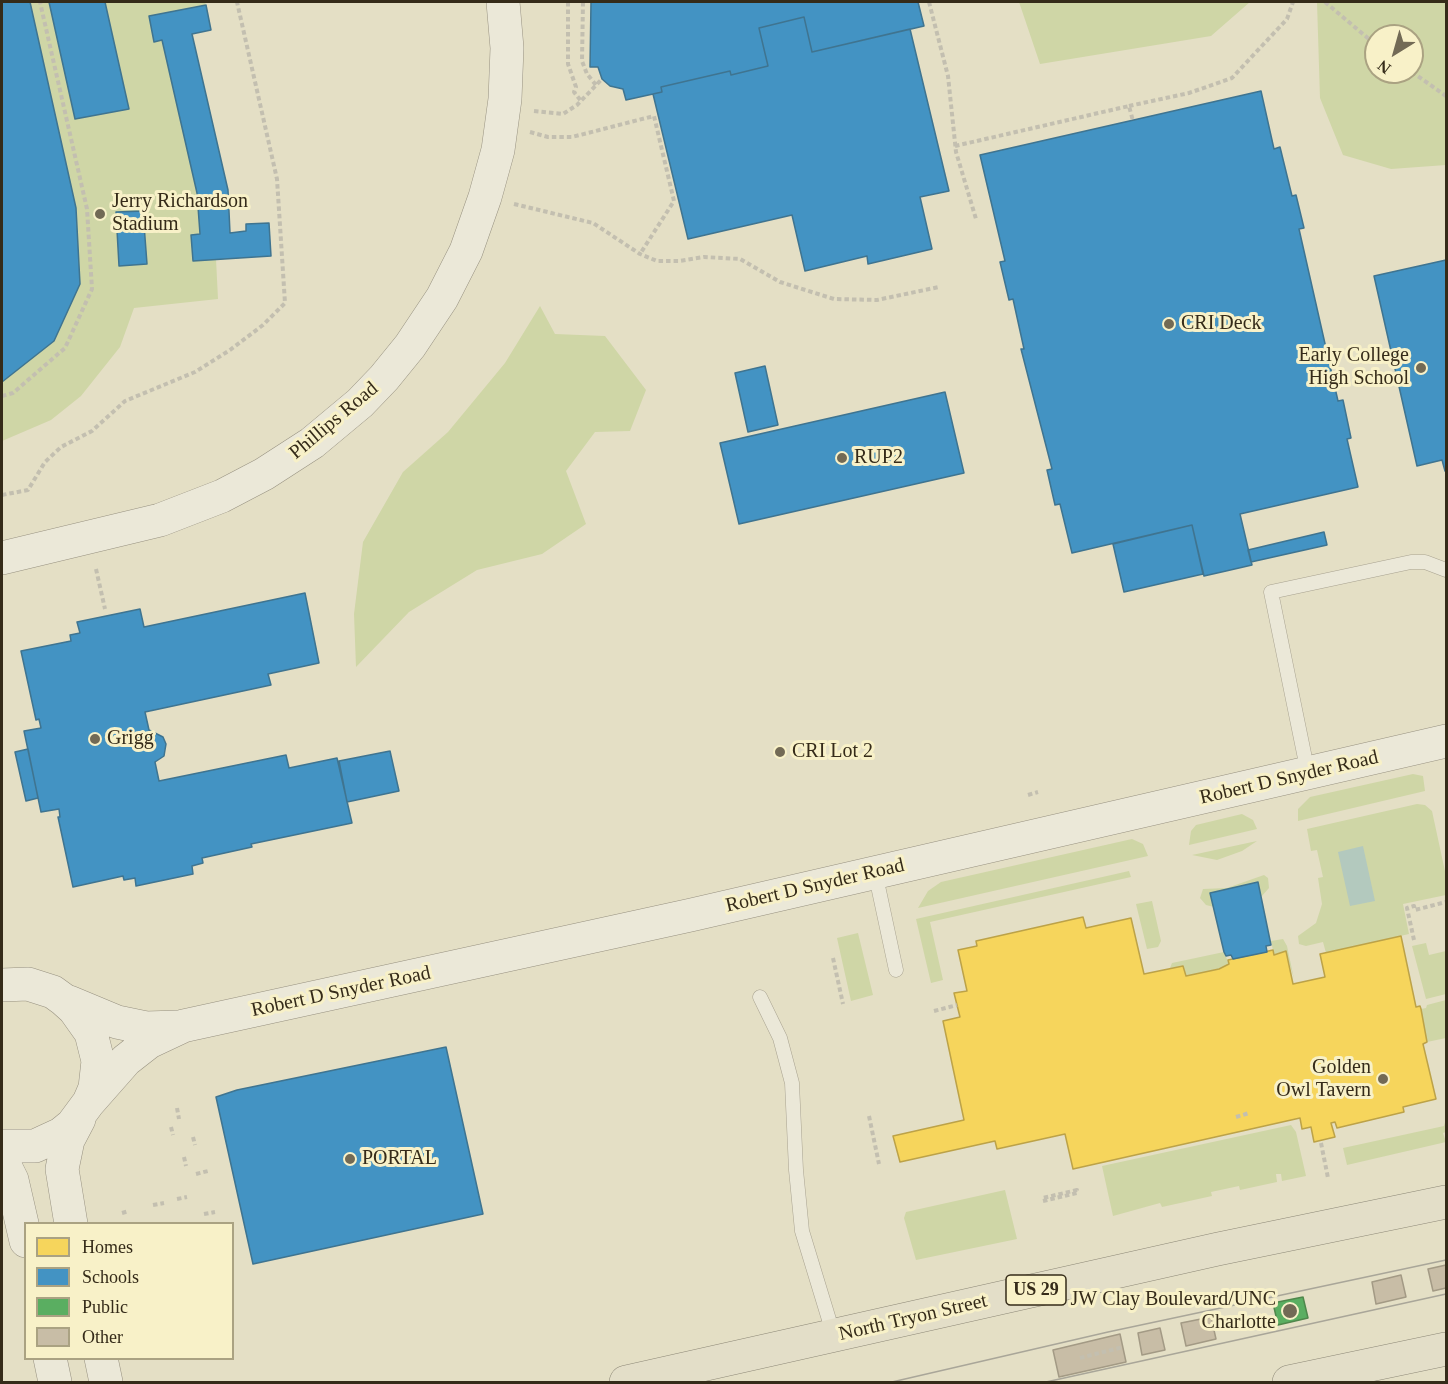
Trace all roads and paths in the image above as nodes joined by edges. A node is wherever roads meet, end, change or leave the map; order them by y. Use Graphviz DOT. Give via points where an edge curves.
graph roads {
  1 [pos="40,2"];
  2 [pos="237,2"];
  3 [pos="503,2"];
  4 [pos="568,2"];
  5 [pos="583,2"];
  6 [pos="928,2"];
  7 [pos="1293,2"];
  8 [pos="1324,2"];
  9 [pos="1364,35"];
  10 [pos="602,79"];
  11 [pos="1424,80"];
  12 [pos="596,85"];
  13 [pos="1446,96"];
  14 [pos="581,101"];
  15 [pos="1129,106"];
  16 [pos="534,111"];
  17 [pos="1133,120"];
  18 [pos="530,132"];
  19 [pos="955,146"];
  20 [pos="514,204"];
  21 [pos="976,219"];
  22 [pos="640,254"];
  23 [pos="939,287"];
  24 [pos="2,396"];
  25 [pos="2,495"];
  26 [pos="2,558"];
  27 [pos="96,569"];
  28 [pos="1446,570"];
  29 [pos="105,609"];
  30 [pos="1446,741"];
  31 [pos="1308,773"];
  32 [pos="1038,792"];
  33 [pos="1028,795"];
  34 [pos="875,872"];
  35 [pos="1446,902"];
  36 [pos="1414,940"];
  37 [pos="833,958"];
  38 [pos="896,970"];
  39 [pos="2,985"];
  40 [pos="760,998"];
  41 [pos="64,1000"];
  42 [pos="843,1004"];
  43 [pos="957,1005"];
  44 [pos="934,1011"];
  45 [pos="183,1026"];
  46 [pos="86,1108"];
  47 [pos="177,1108"];
  48 [pos="1249,1113"];
  49 [pos="869,1116"];
  50 [pos="1236,1117"];
  51 [pos="179,1119"];
  52 [pos="171,1127"];
  53 [pos="173,1135"];
  54 [pos="193,1137"];
  55 [pos="1321,1143"];
  56 [pos="195,1145"];
  57 [pos="2,1146"];
  58 [pos="184,1157"];
  59 [pos="2,1160"];
  60 [pos="879,1164"];
  61 [pos="186,1166"];
  62 [pos="208,1171"];
  63 [pos="196,1174"];
  64 [pos="1328,1178"];
  65 [pos="187,1197"];
  66 [pos="177,1199"];
  67 [pos="1043,1199"];
  68 [pos="1446,1202"];
  69 [pos="164,1203"];
  70 [pos="153,1205"];
  71 [pos="129,1211"];
  72 [pos="215,1212"];
  73 [pos="122,1213"];
  74 [pos="204,1214"];
  75 [pos="71,1222"];
  76 [pos="24,1232"];
  77 [pos="834,1336"];
  78 [pos="1124,1347"];
  79 [pos="1446,1349"];
  80 [pos="1080,1358"];
  81 [pos="50,1360"];
  82 [pos="101,1360"];
  83 [pos="55,1383"];
  84 [pos="106,1383"];
  85 [pos="626,1383"];
  86 [pos="1289,1383"];
  1 -- 24 [label="path" via="87,209 92,289 65,348 13,393"];
  2 -- 25 [label="path" via="277,179 285,303 230,350 186,376 125,401 92,431 61,447 45,462 28,490"];
  3 -- 26 [label="street, Phillips Road" via="507,48 505,99 498,150 485,197 466,251 442,298 411,346 384,378 312,442 222,496 160,520"];
  4 -- 14 [label="path" via="568,64 576,87 574,92"];
  5 -- 12 [label="path" via="582,61"];
  6 -- 19 [label="path" via="948,76"];
  7 -- 15 [label="path" via="1287,19 1233,78 1189,93"];
  8 -- 9 [label="path"];
  10 -- 12 [label="path"];
  11 -- 13 [label="path"];
  12 -- 14 [label="path"];
  14 -- 16 [label="path" via="563,114"];
  15 -- 17 [label="path"];
  15 -- 19 [label="path"];
  18 -- 22 [label="path" via="572,137 654,117 674,201"];
  19 -- 21 [label="path"];
  20 -- 22 [label="path" via="593,223"];
  22 -- 23 [label="path" via="669,262 704,257 740,259 780,282 834,298 878,300"];
  27 -- 29 [label="path"];
  28 -- 31 [label="lane" via="1425,562 1411,562 1270,592"];
  30 -- 31 [label="street, Robert D Snyder Road"];
  31 -- 34 [label="street, Robert D Snyder Road"];
  32 -- 33 [label="path"];
  34 -- 38 [label="lane"];
  34 -- 45 [label="street, Robert D Snyder Road"];
  35 -- 36 [label="path" via="1415,910 1414,906 1407,908"];
  37 -- 42 [label="path"];
  39 -- 41 [label="street, Robert D Snyder Road" via="28,984"];
  40 -- 77 [label="lane" via="780,1038 792,1083 802,1231"];
  41 -- 45 [label="street, Robert D Snyder Road" via="117,1022 146,1028"];
  41 -- 46 [label="street" via="84,1020 95,1046 97,1075"];
  43 -- 44 [label="path"];
  45 -- 46 [label="street, Robert D Snyder Road" via="149,1042 126,1060"];
  46 -- 57 [label="street" via="49,1141 35,1146"];
  46 -- 75 [label="street" via="68,1140 62,1169"];
  47 -- 51 [label="path"];
  48 -- 50 [label="path"];
  49 -- 60 [label="path"];
  52 -- 53 [label="path"];
  54 -- 56 [label="path"];
  55 -- 64 [label="path"];
  58 -- 61 [label="path"];
  59 -- 76 [label="street" via="12,1180"];
  62 -- 63 [label="path"];
  65 -- 66 [label="path"];
  67 -- 67 [label="path" via="1077,1193 1077,1190"];
  68 -- 77 [label="main road, North Tryon Street / US 29"];
  69 -- 70 [label="path"];
  71 -- 73 [label="path"];
  72 -- 74 [label="path"];
  77 -- 85 [label="main road, North Tryon Street / US 29"];
  78 -- 80 [label="path"];
  79 -- 86 [label="main road"];
  81 -- 83 [label="street"];
  82 -- 84 [label="street"];
}
